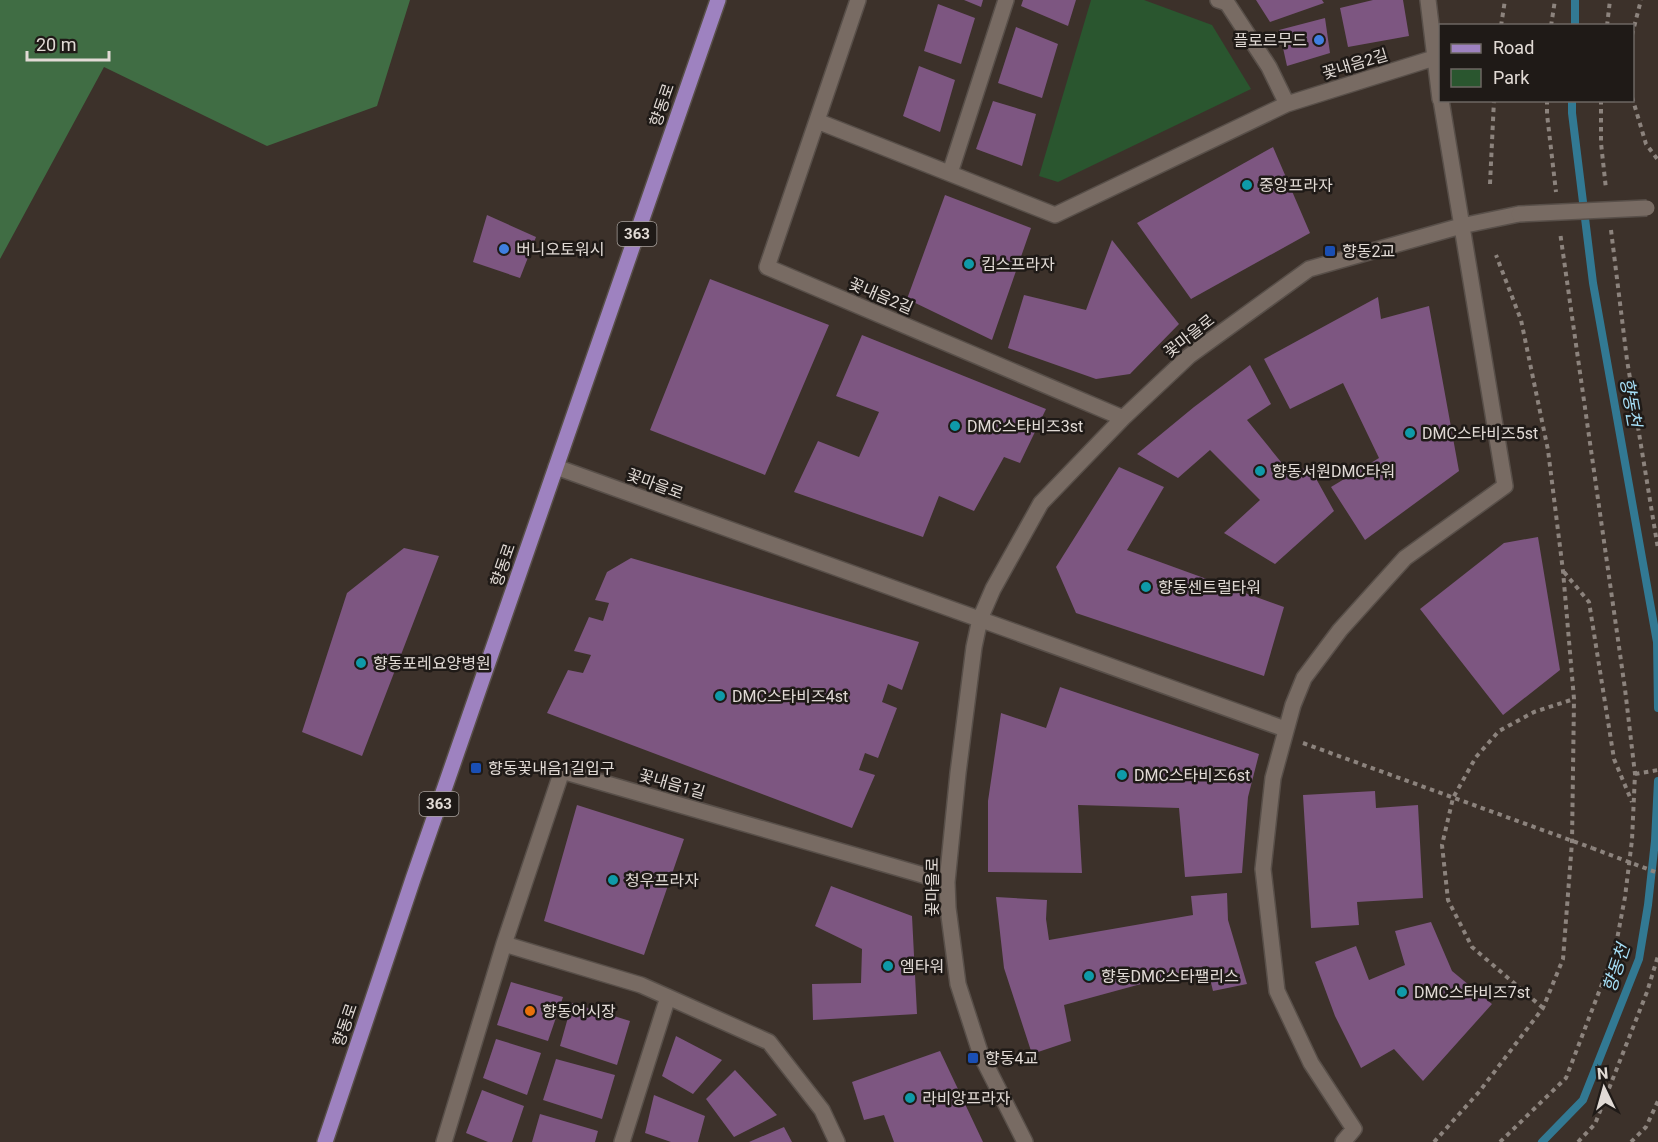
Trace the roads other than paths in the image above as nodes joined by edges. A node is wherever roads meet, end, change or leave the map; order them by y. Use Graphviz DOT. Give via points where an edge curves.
graph roads {
  1 [pos="718,0"];
  2 [pos="858,0"];
  3 [pos="1006,0"];
  4 [pos="1218,0"];
  5 [pos="1428,0"];
  6 [pos="1434,58"];
  7 [pos="1439,88"];
  8 [pos="1441,102"];
  9 [pos="1287,104"];
  10 [pos="817,121"];
  11 [pos="950,173"];
  12 [pos="1653,208"];
  13 [pos="1461,226"];
  14 [pos="1123,418"];
  15 [pos="556,467"];
  16 [pos="980,619"];
  17 [pos="1285,729"];
  18 [pos="947,882"];
  19 [pos="504,944"];
  20 [pos="668,997"];
  21 [pos="325,1142"];
  22 [pos="444,1142"];
  23 [pos="622,1142"];
  24 [pos="837,1142"];
  25 [pos="1025,1142"];
  26 [pos="1343,1142"];
  1 -- 15 [label="main road, 향동로 / 363"];
  2 -- 10 [label="street, 꽃내음2길"];
  3 -- 11 [label="street"];
  4 -- 9 [label="street" via="1227,3 1239,21"];
  5 -- 6 [label="street"];
  6 -- 7 [label="street"];
  6 -- 9 [label="street, 꽃내음2길"];
  8 -- 13 [label="street"];
  9 -- 11 [label="street, 꽃내음2길" via="1055,215"];
  10 -- 11 [label="street, 꽃내음2길"];
  10 -- 14 [label="street, 꽃내음2길" via="767,267"];
  12 -- 13 [label="street, 꽃마을로, bridge" via="1519,214"];
  13 -- 14 [label="street, 꽃마을로" via="1309,270 1189,356"];
  13 -- 17 [label="street" via="1504,486 1405,558 1376,590 1304,678"];
  14 -- 16 [label="street, 꽃마을로" via="1041,503"];
  15 -- 16 [label="street, 꽃마을로"];
  15 -- 21 [label="main road, 향동로 / 363"];
  16 -- 17 [label="street, 꽃마을로"];
  16 -- 18 [label="street, 꽃마을로"];
  17 -- 26 [label="street" via="1273,778 1263,869 1277,991 1311,1063 1354,1129"];
  18 -- 19 [label="street, 꽃내음1길" via="562,771"];
  18 -- 25 [label="street, 꽃마을로" via="958,984 981,1055"];
  19 -- 20 [label="street" via="641,985"];
  19 -- 22 [label="street, 꽃내음1길"];
  20 -- 23 [label="street"];
  20 -- 24 [label="street" via="769,1042 822,1110"];
}
